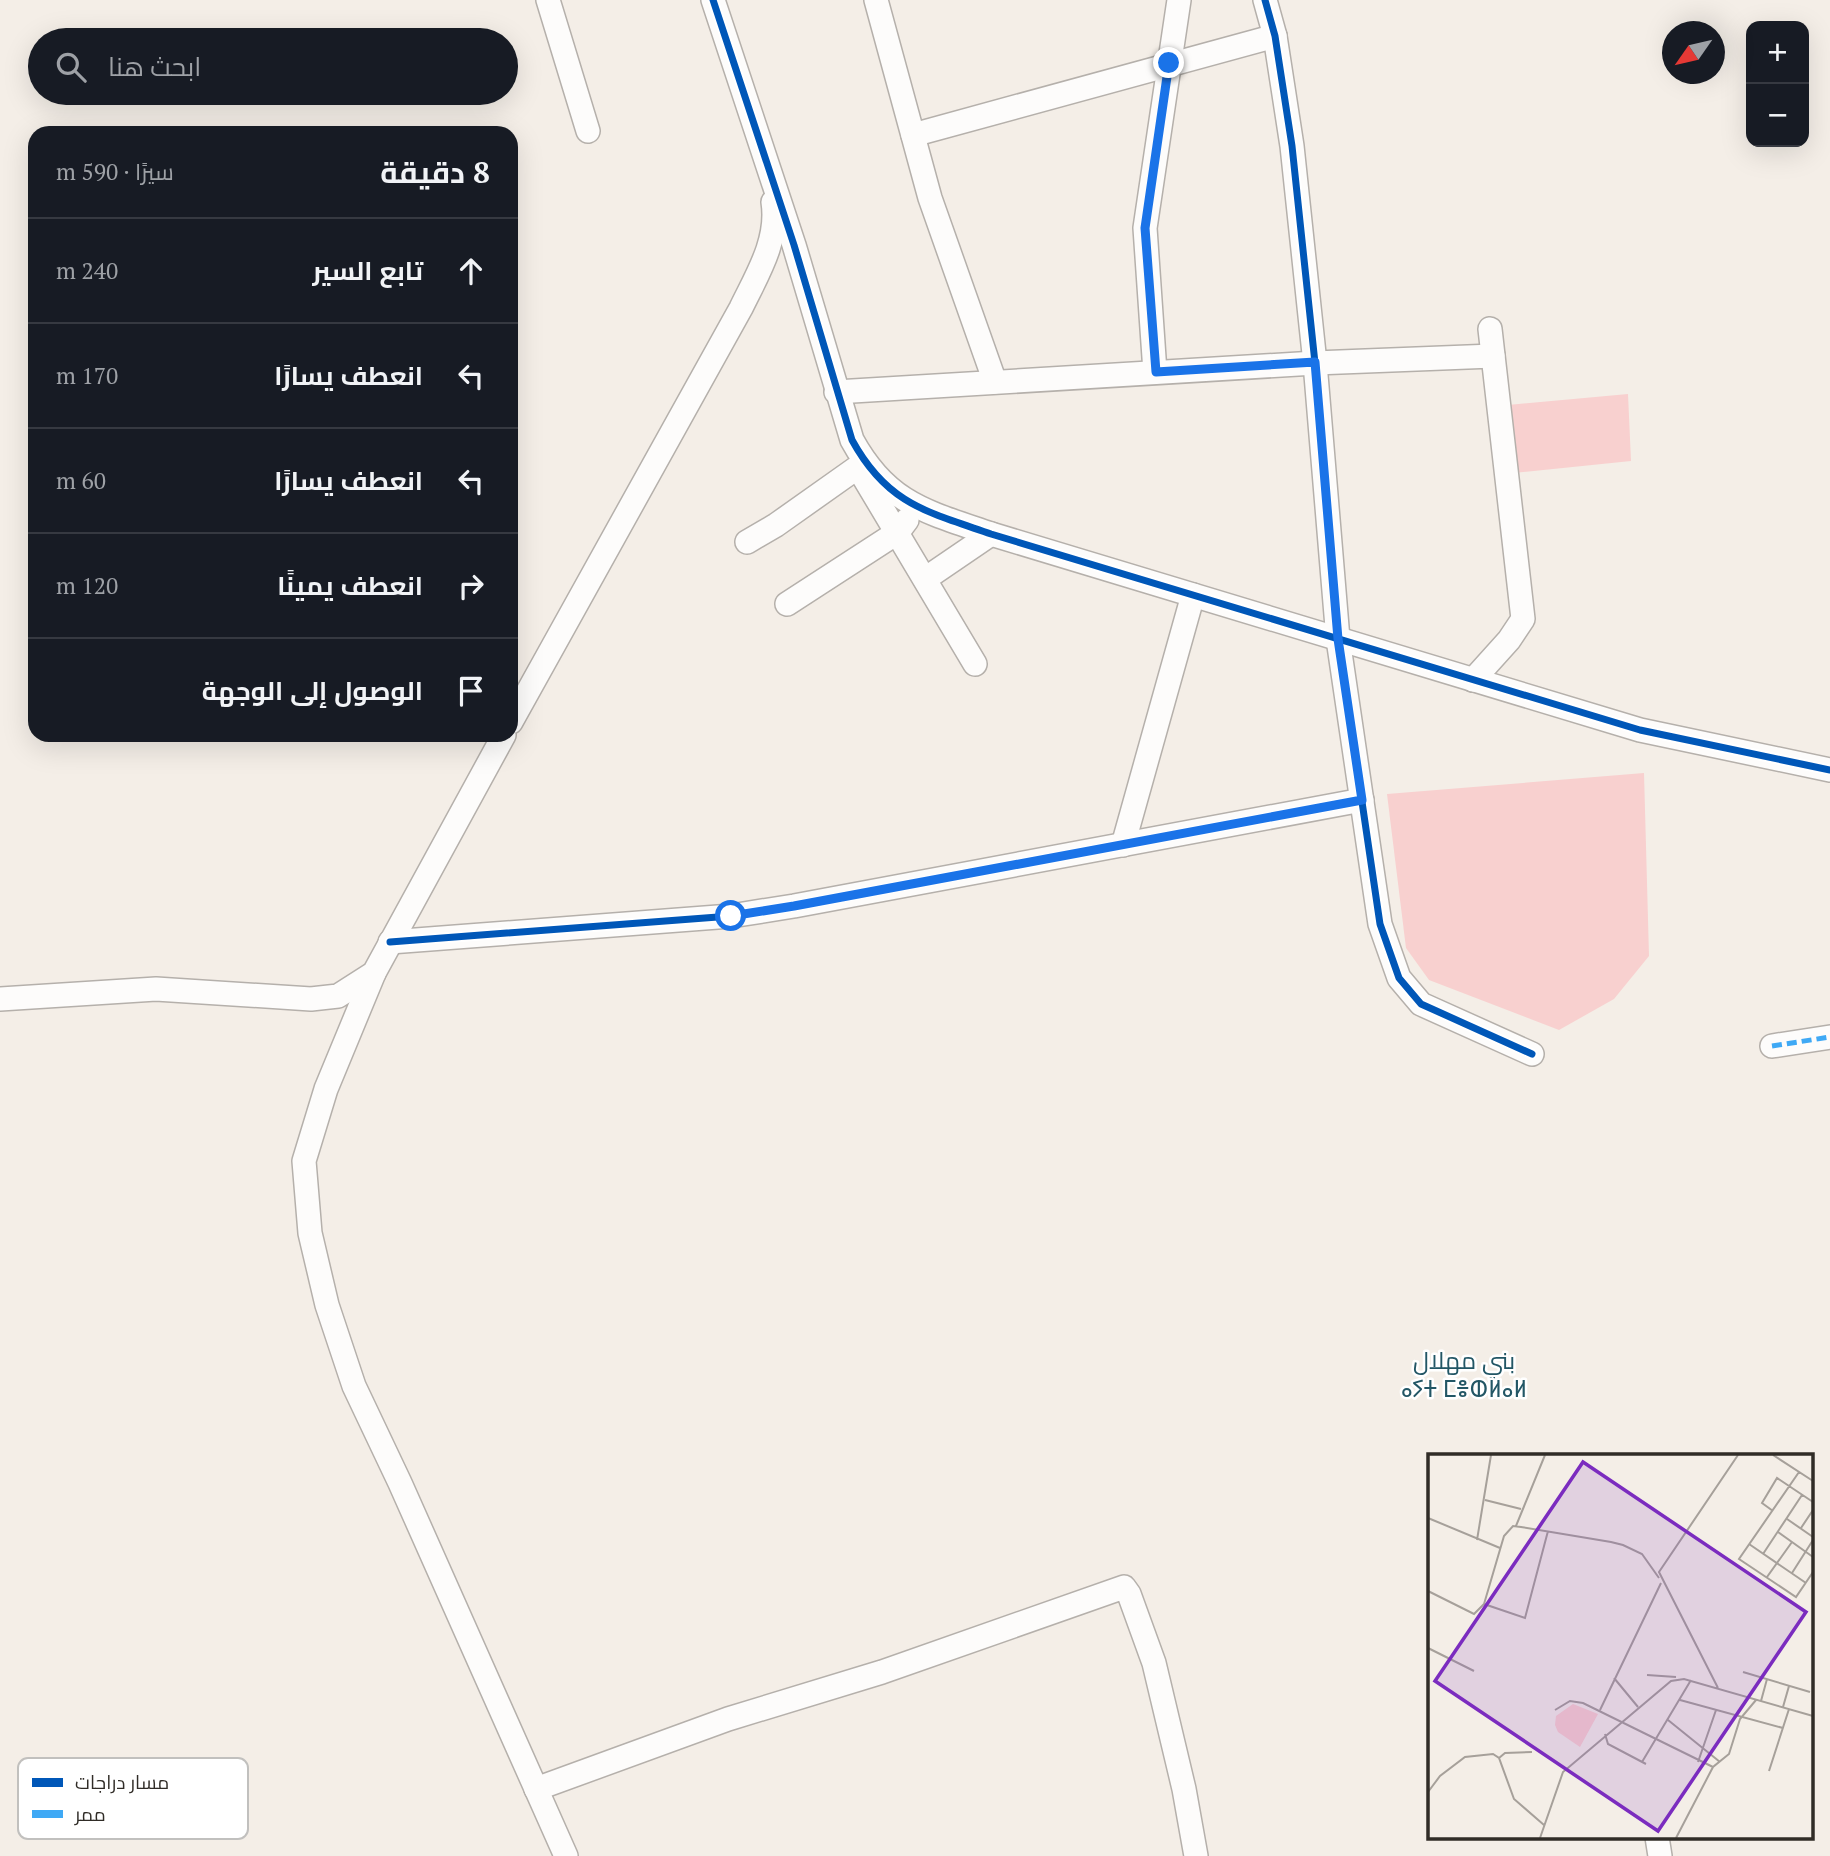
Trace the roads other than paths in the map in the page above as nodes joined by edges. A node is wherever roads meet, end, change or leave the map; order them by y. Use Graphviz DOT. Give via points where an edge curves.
graph roads {
  1 [pos="548,0"];
  2 [pos="713,0"];
  3 [pos="876,0"];
  4 [pos="1179,0"];
  5 [pos="1265,0"];
  6 [pos="1275,36"];
  7 [pos="1169,63"];
  8 [pos="588,131"];
  9 [pos="913,135"];
  10 [pos="769,174"];
  11 [pos="794,245"];
  12 [pos="767,253"];
  13 [pos="1490,328"];
  14 [pos="1493,356"];
  15 [pos="1315,362"];
  16 [pos="1156,372"];
  17 [pos="995,382"];
  18 [pos="836,392"];
  19 [pos="861,465"];
  20 [pos="916,508"];
  21 [pos="898,532"];
  22 [pos="991,534"];
  23 [pos="747,542"];
  24 [pos="925,579"];
  25 [pos="1193,595"];
  26 [pos="787,604"];
  27 [pos="1338,639"];
  28 [pos="975,664"];
  29 [pos="1473,680"];
  30 [pos="518,709"];
  31 [pos="500,742"];
  32 [pos="1830,770"];
  33 [pos="1362,800"];
  34 [pos="1122,845"];
  35 [pos="390,942"];
  36 [pos="374,973"];
  37 [pos="0,999"];
  38 [pos="311,999"];
  39 [pos="348,1034"];
  40 [pos="1830,1037"];
  41 [pos="1772,1045"];
  42 [pos="1532,1054"];
  43 [pos="536,1789"];
  44 [pos="566,1856"];
  45 [pos="1196,1856"];
  1 -- 8 [label="street"];
  2 -- 10 [label="street"];
  3 -- 9 [label="street"];
  4 -- 7 [label="street"];
  5 -- 6 [label="street"];
  6 -- 7 [label="street"];
  6 -- 15 [label="street"];
  7 -- 9 [label="street"];
  7 -- 16 [label="street" via="1145,228"];
  9 -- 17 [label="street" via="930,198"];
  10 -- 11 [label="street"];
  10 -- 12 [label="street" via="776,218"];
  11 -- 12 [label="street"];
  11 -- 18 [label="street"];
  12 -- 30 [label="street" via="741,308"];
  13 -- 14 [label="street"];
  14 -- 15 [label="street"];
  14 -- 29 [label="street" via="1523,619"];
  15 -- 16 [label="street"];
  15 -- 27 [label="street"];
  16 -- 17 [label="street"];
  17 -- 18 [label="street"];
  18 -- 19 [label="street"];
  19 -- 20 [label="street"];
  19 -- 21 [label="street"];
  19 -- 23 [label="street"];
  20 -- 21 [label="street"];
  20 -- 22 [label="street"];
  21 -- 24 [label="street"];
  21 -- 26 [label="street"];
  22 -- 24 [label="street"];
  22 -- 25 [label="street"];
  24 -- 28 [label="street"];
  25 -- 27 [label="street"];
  25 -- 34 [label="street"];
  27 -- 29 [label="street"];
  27 -- 33 [label="street"];
  29 -- 32 [label="street" via="1640,730"];
  31 -- 35 [label="street"];
  33 -- 34 [label="street"];
  33 -- 42 [label="street" via="1380,925 1399,978 1421,1004"];
  34 -- 35 [label="street" via="731,916"];
  35 -- 36 [label="street"];
  36 -- 38 [label="street" via="338,996"];
  36 -- 39 [label="street"];
  37 -- 38 [label="street" via="156,989"];
  38 -- 39 [label="street" via="334,1011"];
  39 -- 43 [label="street" via="304,1161 310,1233 327,1305 354,1386"];
  40 -- 41 [label="street"];
  43 -- 44 [label="street"];
  43 -- 45 [label="street" via="728,1719 882,1672 1124,1587 1154,1663"];
}
